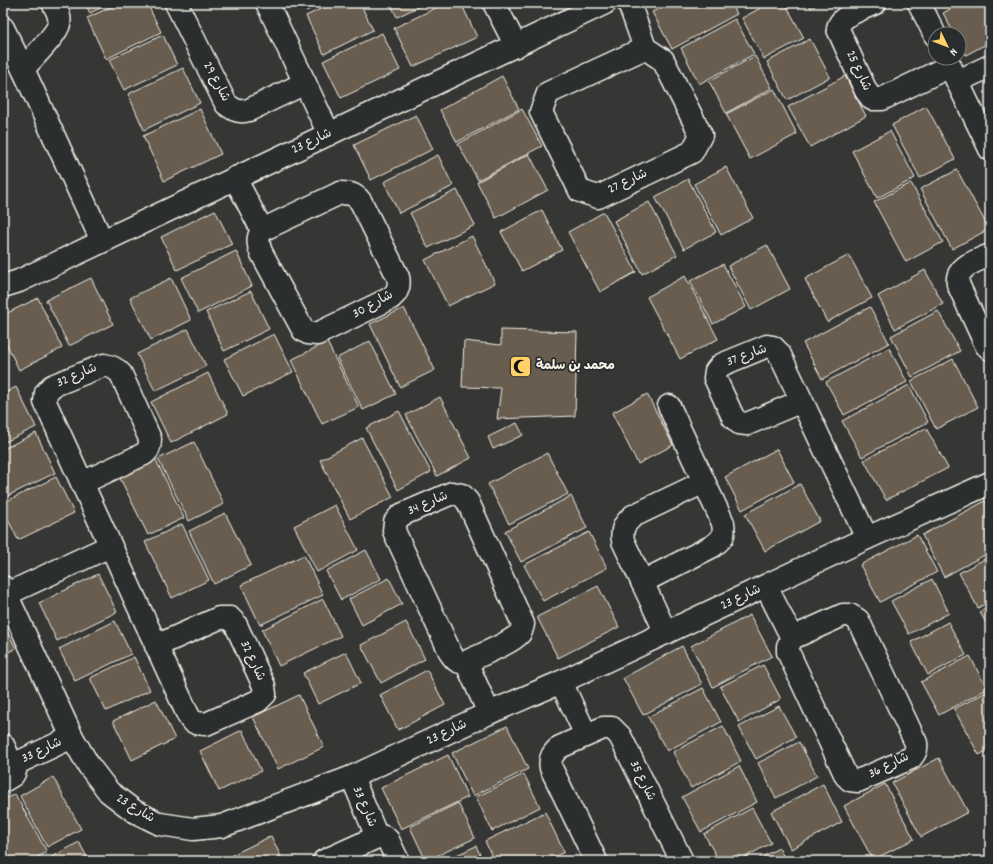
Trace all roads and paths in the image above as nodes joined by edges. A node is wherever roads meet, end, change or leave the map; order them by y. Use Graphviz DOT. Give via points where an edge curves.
graph roads {
  1 [pos="53,3"];
  2 [pos="176,3"];
  3 [pos="267,3"];
  4 [pos="494,3"];
  5 [pos="605,3"];
  6 [pos="629,3"];
  7 [pos="875,3"];
  8 [pos="919,3"];
  9 [pos="930,26"];
  10 [pos="3,28"];
  11 [pos="516,46"];
  12 [pos="645,48"];
  13 [pos="990,66"];
  14 [pos="951,68"];
  15 [pos="23,69"];
  16 [pos="305,83"];
  17 [pos="329,134"];
  18 [pos="990,149"];
  19 [pos="235,178"];
  20 [pos="262,230"];
  21 [pos="102,241"];
  22 [pos="990,255"];
  23 [pos="8,287"];
  24 [pos="990,349"];
  25 [pos="802,401"];
  26 [pos="669,406"];
  27 [pos="704,482"];
  28 [pos="82,483"];
  29 [pos="990,483"];
  30 [pos="867,538"];
  31 [pos="110,546"];
  32 [pos="642,582"];
  33 [pos="766,586"];
  34 [pos="5,591"];
  35 [pos="666,633"];
  36 [pos="792,638"];
  37 [pos="156,646"];
  38 [pos="466,662"];
  39 [pos="560,682"];
  40 [pos="489,713"];
  41 [pos="586,735"];
  42 [pos="72,737"];
  43 [pos="3,745"];
  44 [pos="8,773"];
  45 [pos="352,777"];
  46 [pos="376,837"];
  47 [pos="324,861"];
  48 [pos="398,861"];
  49 [pos="596,861"];
  50 [pos="682,861"];
  1 -- 15 [label="street" via="59,14 59,24"];
  2 -- 16 [label="street, شارع 29" via="226,104 234,110 249,110"];
  3 -- 16 [label="street"];
  4 -- 11 [label="street"];
  5 -- 11 [label="street, شارع 23"];
  6 -- 12 [label="street"];
  7 -- 14 [label="street, شارع 25" via="845,17 838,25 866,91 872,99 882,99"];
  8 -- 9 [label="street"];
  10 -- 15 [label="street"];
  11 -- 17 [label="street, شارع 23"];
  12 -- 12 [label="street, شارع 27" via="663,60 701,135 692,152 598,197 580,191 541,112 548,93"];
  13 -- 14 [label="street, شارع 25"];
  14 -- 18 [label="street"];
  15 -- 21 [label="street"];
  16 -- 17 [label="street"];
  17 -- 19 [label="street, شارع 23"];
  19 -- 20 [label="street"];
  19 -- 21 [label="street, شارع 23"];
  20 -- 20 [label="street, شارع 30" via="258,237 261,252 299,325 308,333 317,334 391,298 399,288 398,277 361,202 354,195 340,193"];
  21 -- 23 [label="street, شارع 23"];
  22 -- 24 [label="street" via="967,266 958,273 957,279"];
  25 -- 30 [label="street"];
  26 -- 27 [label="street"];
  27 -- 32 [label="street" via="722,523 724,534 721,540"];
  27 -- 32 [label="street" via="625,522 622,541"];
  28 -- 28 [label="street, شارع 32" via="149,450 150,439 121,374 109,365 52,386 45,396 45,402"];
  28 -- 31 [label="street, شارع 32"];
  29 -- 30 [label="street, شارع 23"];
  30 -- 33 [label="street, شارع 23"];
  31 -- 34 [label="street"];
  31 -- 37 [label="street, شارع 32"];
  32 -- 35 [label="street"];
  33 -- 35 [label="street, شارع 23"];
  33 -- 36 [label="street"];
  34 -- 42 [label="street, شارع 23"];
  35 -- 39 [label="street, شارع 23"];
  36 -- 36 [label="street, شارع 36" via="788,652 846,776 850,780 858,781 911,758 917,748 916,743 858,620 850,615 843,616"];
  37 -- 37 [label="street, شارع 32" via="188,715 196,723 206,724 258,701 265,694 264,686 235,623 230,618 219,618"];
  38 -- 38 [label="street, شارع 34" via="511,640 520,634 523,624 468,502 457,493 452,493 401,515 395,522 394,532 451,654 458,662"];
  38 -- 40 [label="street"];
  39 -- 40 [label="street, شارع 23"];
  39 -- 41 [label="street"];
  40 -- 45 [label="street, شارع 23"];
  41 -- 49 [label="street, شارع 35" via="560,747 550,763"];
  41 -- 50 [label="street, شارع 35" via="603,728 612,728 620,736"];
  42 -- 44 [label="street, شارع 33"];
  42 -- 45 [label="street, شارع 23" via="89,766 109,792 134,811 160,824 193,829 222,826"];
  43 -- 44 [label="street, شارع 33"];
  45 -- 46 [label="street, شارع 33"];
  46 -- 47 [label="street, شارع 33"];
  46 -- 48 [label="street, شارع 33" via="386,837"];
}
